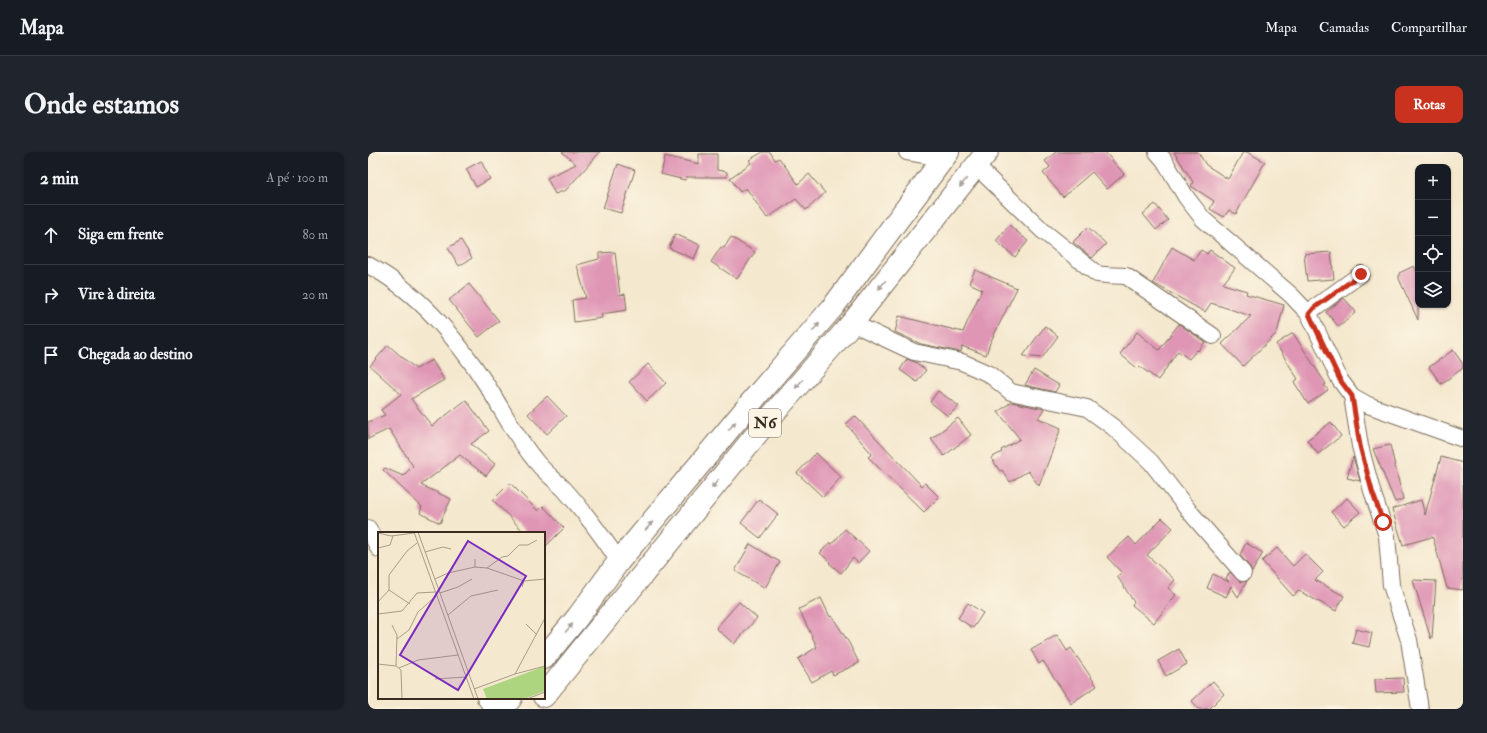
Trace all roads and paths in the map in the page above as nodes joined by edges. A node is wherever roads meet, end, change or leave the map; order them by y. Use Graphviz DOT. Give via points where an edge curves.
graph roads {
  1 [pos="907,152"];
  2 [pos="1157,152"];
  3 [pos="946,155"];
  4 [pos="982,159"];
  5 [pos="368,265"];
  6 [pos="1361,274"];
  7 [pos="1309,314"];
  8 [pos="852,323"];
  9 [pos="1213,336"];
  10 [pos="1352,396"];
  11 [pos="1463,439"];
  12 [pos="368,528"];
  13 [pos="378,546"];
  14 [pos="619,561"];
  15 [pos="1243,573"];
  16 [pos="545,657"];
  17 [pos="545,695"];
  18 [pos="487,699"];
  19 [pos="510,699"];
  20 [pos="541,699"];
  21 [pos="493,709"];
  22 [pos="502,709"];
  23 [pos="533,709"];
  24 [pos="1420,709"];
  1 -- 3 [label="street"];
  2 -- 7 [label="street" via="1203,219 1291,295"];
  14 -- 3 [label="highway, N6, one-way" via="833,307"];
  4 -- 8 [label="highway, N6, one-way"];
  4 -- 9 [label="street" via="1043,231 1097,274 1126,276"];
  5 -- 14 [label="street" via="416,298 441,325 486,385 535,460 581,509"];
  6 -- 7 [label="street"];
  7 -- 10 [label="street" via="1340,380"];
  8 -- 15 [label="street" via="914,352 962,362 989,374 1011,392 1087,408 1113,427 1151,462 1189,511"];
  8 -- 17 [label="highway, N6, one-way" via="768,420"];
  10 -- 11 [label="street" via="1368,405"];
  10 -- 24 [label="street" via="1360,446 1387,536 1391,586 1409,640"];
  12 -- 13 [label="street"];
  16 -- 14 [label="highway, N6, one-way"];
  18 -- 21 [label="street"];
  19 -- 22 [label="highway"];
  20 -- 23 [label="highway"];
}
